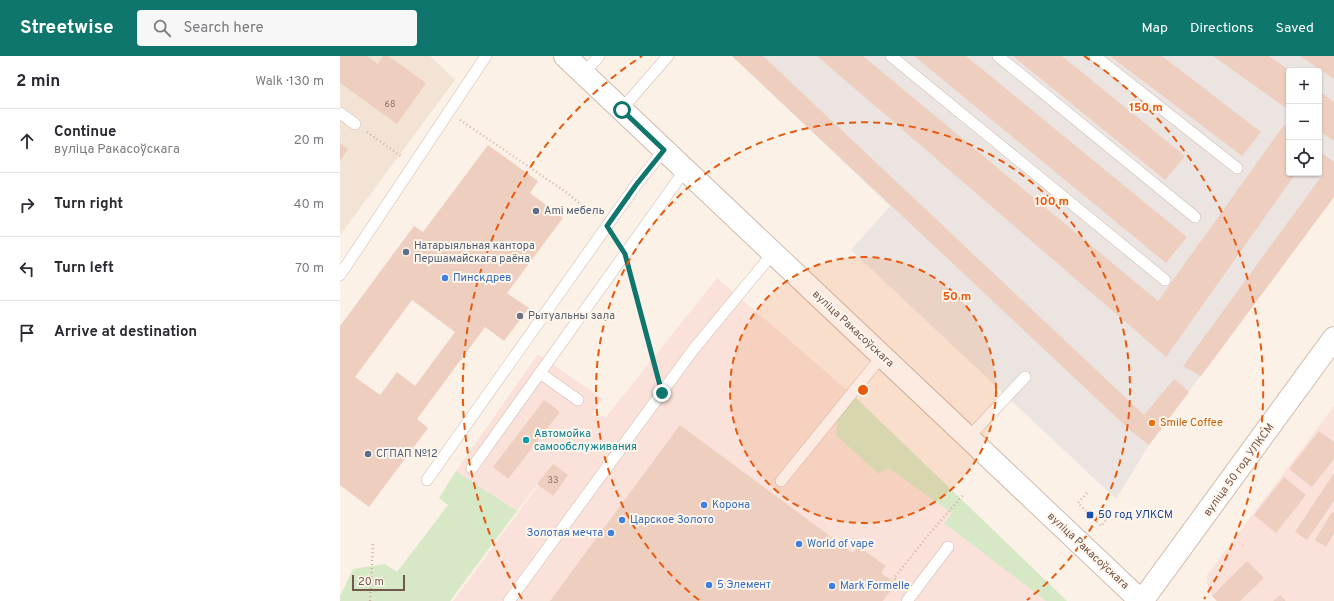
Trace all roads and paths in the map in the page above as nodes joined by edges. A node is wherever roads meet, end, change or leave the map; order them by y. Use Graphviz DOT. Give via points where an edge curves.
graph roads {
  1 [pos="486,56"];
  2 [pos="565,56"];
  3 [pos="600,56"];
  4 [pos="668,56"];
  5 [pos="891,56"];
  6 [pos="998,56"];
  7 [pos="1095,56"];
  8 [pos="583,74"];
  9 [pos="622,110"];
  10 [pos="448,112"];
  11 [pos="340,113"];
  12 [pos="355,124"];
  13 [pos="664,150"];
  14 [pos="414,165"];
  15 [pos="1238,168"];
  16 [pos="685,170"];
  17 [pos="1195,217"];
  18 [pos="607,226"];
  19 [pos="625,254"];
  20 [pos="773,254"];
  21 [pos="340,275"];
  22 [pos="1165,280"];
  23 [pos="1334,338"];
  24 [pos="882,356"];
  25 [pos="540,373"];
  26 [pos="1025,377"];
  27 [pos="662,393"];
  28 [pos="578,400"];
  29 [pos="968,438"];
  30 [pos="472,468"];
  31 [pos="427,480"];
  32 [pos="782,481"];
  33 [pos="1087,493"];
  34 [pos="964,494"];
  35 [pos="1110,516"];
  36 [pos="373,544"];
  37 [pos="948,547"];
  38 [pos="898,590"];
  39 [pos="370,601"];
  40 [pos="509,601"];
  41 [pos="907,601"];
  42 [pos="1142,601"];
  1 -- 10 [label="lane"];
  2 -- 8 [label="main road, вуліца Ракасоўскага"];
  3 -- 8 [label="lane"];
  4 -- 9 [label="lane"];
  5 -- 22 [label="lane"];
  6 -- 17 [label="lane"];
  7 -- 15 [label="lane"];
  8 -- 9 [label="main road, вуліца Ракасоўскага"];
  9 -- 13 [label="main road, вуліца Ракасоўскага"];
  10 -- 14 [label="lane"];
  10 -- 18 [label="path" via="566,192"];
  11 -- 12 [label="lane"];
  12 -- 14 [label="path"];
  13 -- 16 [label="main road, вуліца Ракасоўскага"];
  13 -- 18 [label="lane"];
  14 -- 21 [label="lane"];
  16 -- 19 [label="lane"];
  16 -- 20 [label="main road, вуліца Ракасоўскага"];
  18 -- 31 [label="lane"];
  19 -- 25 [label="lane"];
  19 -- 27 [label="path"];
  20 -- 24 [label="main road, вуліца Ракасоўскага"];
  20 -- 27 [label="lane" via="693,350"];
  23 -- 42 [label="main road, вуліца 50 год УЛКСМ"];
  24 -- 29 [label="main road, вуліца Ракасоўскага"];
  24 -- 32 [label="lane"];
  25 -- 28 [label="lane"];
  25 -- 30 [label="lane"];
  26 -- 29 [label="lane"];
  27 -- 40 [label="lane"];
  29 -- 42 [label="main road, вуліца Ракасоўскага"];
  33 -- 35 [label="path" via="1078,503 1102,526"];
  34 -- 38 [label="path" via="894,578 902,584"];
  36 -- 39 [label="path"];
  37 -- 41 [label="lane"];
}
